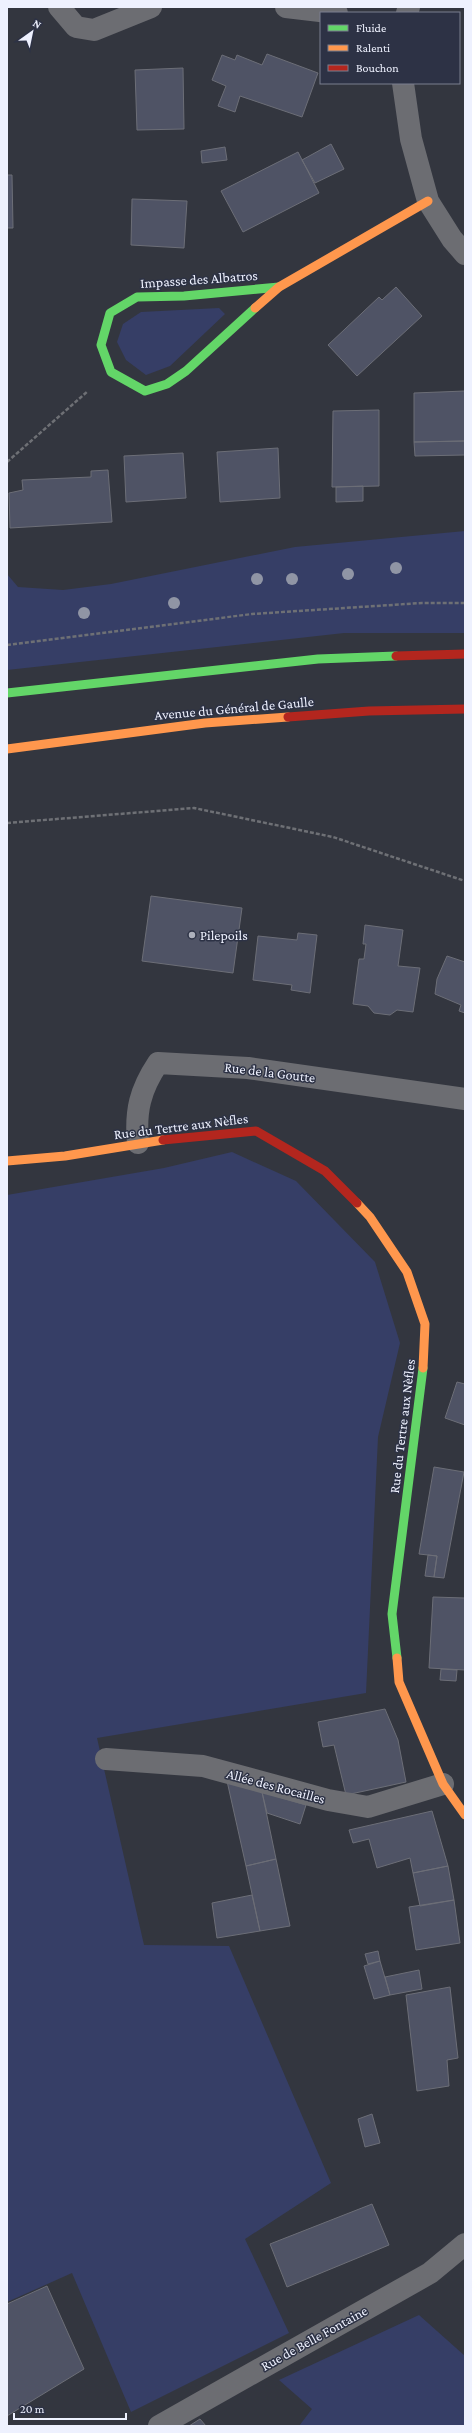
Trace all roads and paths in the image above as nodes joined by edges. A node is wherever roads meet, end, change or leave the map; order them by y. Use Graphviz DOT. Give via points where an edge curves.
graph roads {
  1 [pos="59,7"];
  2 [pos="150,7"];
  3 [pos="286,7"];
  4 [pos="328,12"];
  5 [pos="403,84"];
  6 [pos="428,201"];
  7 [pos="465,254"];
  8 [pos="279,287"];
  9 [pos="111,372"];
  10 [pos="7,462"];
  11 [pos="465,602"];
  12 [pos="7,645"];
  13 [pos="465,654"];
  14 [pos="7,693"];
  15 [pos="465,709"];
  16 [pos="7,749"];
  17 [pos="7,823"];
  18 [pos="465,881"];
  19 [pos="465,1099"];
  20 [pos="138,1143"];
  21 [pos="7,1161"];
  22 [pos="106,1759"];
  23 [pos="443,1784"];
  24 [pos="465,1815"];
  25 [pos="465,2244"];
  26 [pos="159,2426"];
  1 -- 2 [label="street" via="76,27 94,30"];
  3 -- 4 [label="street"];
  5 -- 6 [label="street" via="411,139"];
  6 -- 7 [label="street" via="452,239"];
  6 -- 8 [label="street, Impasse des Albatros"];
  8 -- 9 [label="street, Impasse des Albatros" via="186,371 167,384 145,391"];
  8 -- 9 [label="street, Impasse des Albatros" via="184,296 137,297 110,313 102,345"];
  9 -- 10 [label="path"];
  11 -- 12 [label="path" via="252,614"];
  13 -- 14 [label="street" via="318,659"];
  15 -- 16 [label="street, Avenue du Général de Gaulle" via="369,711 205,723"];
  17 -- 18 [label="path" via="194,808 333,837"];
  19 -- 20 [label="street, Rue de la Goutte" via="248,1068 158,1063 145,1082 141,1094 136,1127"];
  20 -- 21 [label="street, Rue du Tertre aux Nèfles" via="65,1156"];
  20 -- 23 [label="street, Rue du Tertre aux Nèfles" via="256,1131 325,1171 370,1218 407,1272 425,1324 423,1382 392,1614 399,1682"];
  22 -- 23 [label="street, Allée des Rocailles" via="203,1766 328,1800 368,1806"];
  23 -- 24 [label="street, Rue du Tertre aux Nèfles"];
  25 -- 26 [label="street, Rue de Belle Fontaine" via="430,2273"];
}
